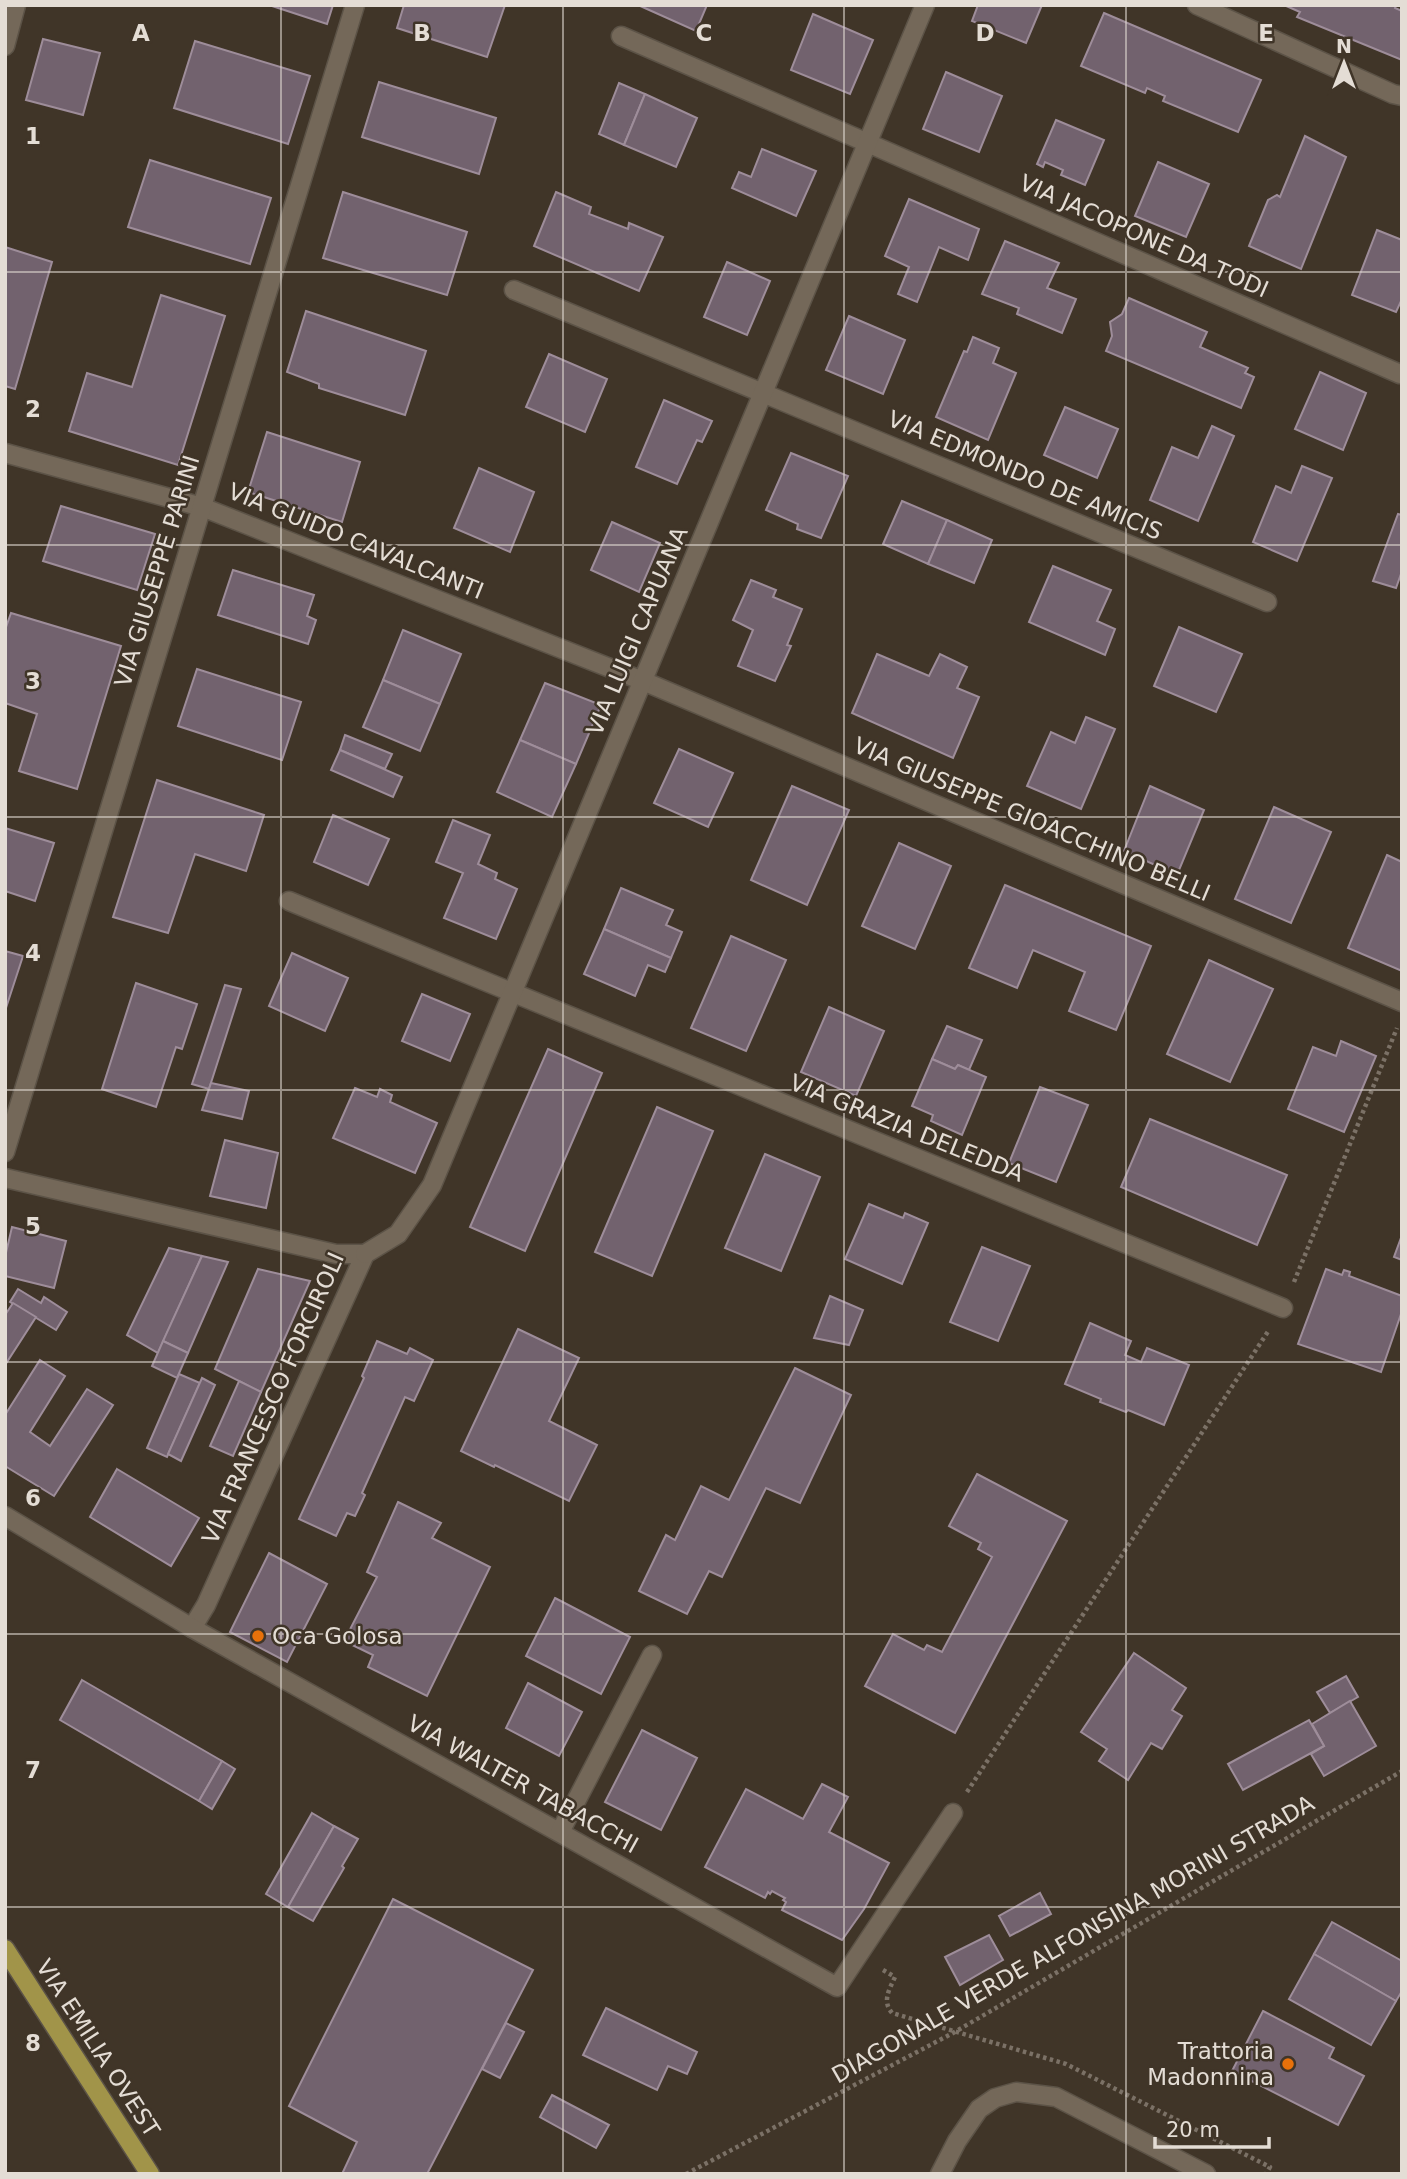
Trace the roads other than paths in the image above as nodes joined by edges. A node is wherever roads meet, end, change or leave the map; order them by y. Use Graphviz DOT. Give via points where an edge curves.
graph roads {
  1 [pos="16,5"];
  2 [pos="355,5"];
  3 [pos="925,5"];
  4 [pos="1197,5"];
  5 [pos="621,36"];
  6 [pos="5,46"];
  7 [pos="1402,96"];
  8 [pos="868,143"];
  9 [pos="514,290"];
  10 [pos="1400,374"];
  11 [pos="764,394"];
  12 [pos="5,453"];
  13 [pos="202,507"];
  14 [pos="1267,602"];
  15 [pos="643,681"];
  16 [pos="289,901"];
  17 [pos="513,993"];
  18 [pos="1402,1002"];
  19 [pos="5,1152"];
  20 [pos="5,1178"];
  21 [pos="365,1254"];
  22 [pos="1283,1308"];
  23 [pos="5,1516"];
  24 [pos="192,1628"];
  25 [pos="652,1655"];
  26 [pos="953,1813"];
  27 [pos="560,1832"];
  28 [pos="5,1949"];
  29 [pos="150,2174"];
  30 [pos="940,2174"];
  31 [pos="1206,2174"];
  1 -- 6 [label="street"];
  2 -- 13 [label="street, VIA GIUSEPPE PARINI"];
  3 -- 8 [label="street, VIA LUIGI CAPUANA"];
  4 -- 7 [label="street"];
  5 -- 8 [label="street, VIA JACOPONE DA TODI"];
  8 -- 10 [label="street, VIA JACOPONE DA TODI"];
  8 -- 11 [label="street, VIA LUIGI CAPUANA"];
  9 -- 11 [label="street, VIA EDMONDO DE AMICIS"];
  11 -- 14 [label="street, VIA EDMONDO DE AMICIS"];
  11 -- 15 [label="street, VIA LUIGI CAPUANA"];
  12 -- 13 [label="street, VIA GUIDO CAVALCANTI"];
  13 -- 15 [label="street, VIA GUIDO CAVALCANTI"];
  13 -- 19 [label="street, VIA GIUSEPPE PARINI"];
  15 -- 17 [label="street, VIA LUIGI CAPUANA"];
  15 -- 18 [label="street, VIA GIUSEPPE GIOACCHINO BELLI"];
  16 -- 17 [label="street, VIA GRAZIA DELEDDA"];
  17 -- 21 [label="street, VIA LUIGI CAPUANA" via="432,1185 398,1234"];
  17 -- 22 [label="street, VIA GRAZIA DELEDDA"];
  20 -- 21 [label="street, VIA FRANCESCO FORCIROLI" via="336,1254"];
  21 -- 24 [label="street, VIA FRANCESCO FORCIROLI"];
  23 -- 24 [label="street, VIA WALTER TABACCHI"];
  24 -- 27 [label="street, VIA WALTER TABACCHI"];
  25 -- 27 [label="street"];
  26 -- 27 [label="street, VIA WALTER TABACCHI" via="837,1987"];
  28 -- 29 [label="main road, VIA EMILIA OVEST"];
  30 -- 31 [label="street" via="979,2109 1016,2092 1056,2097"];
}
